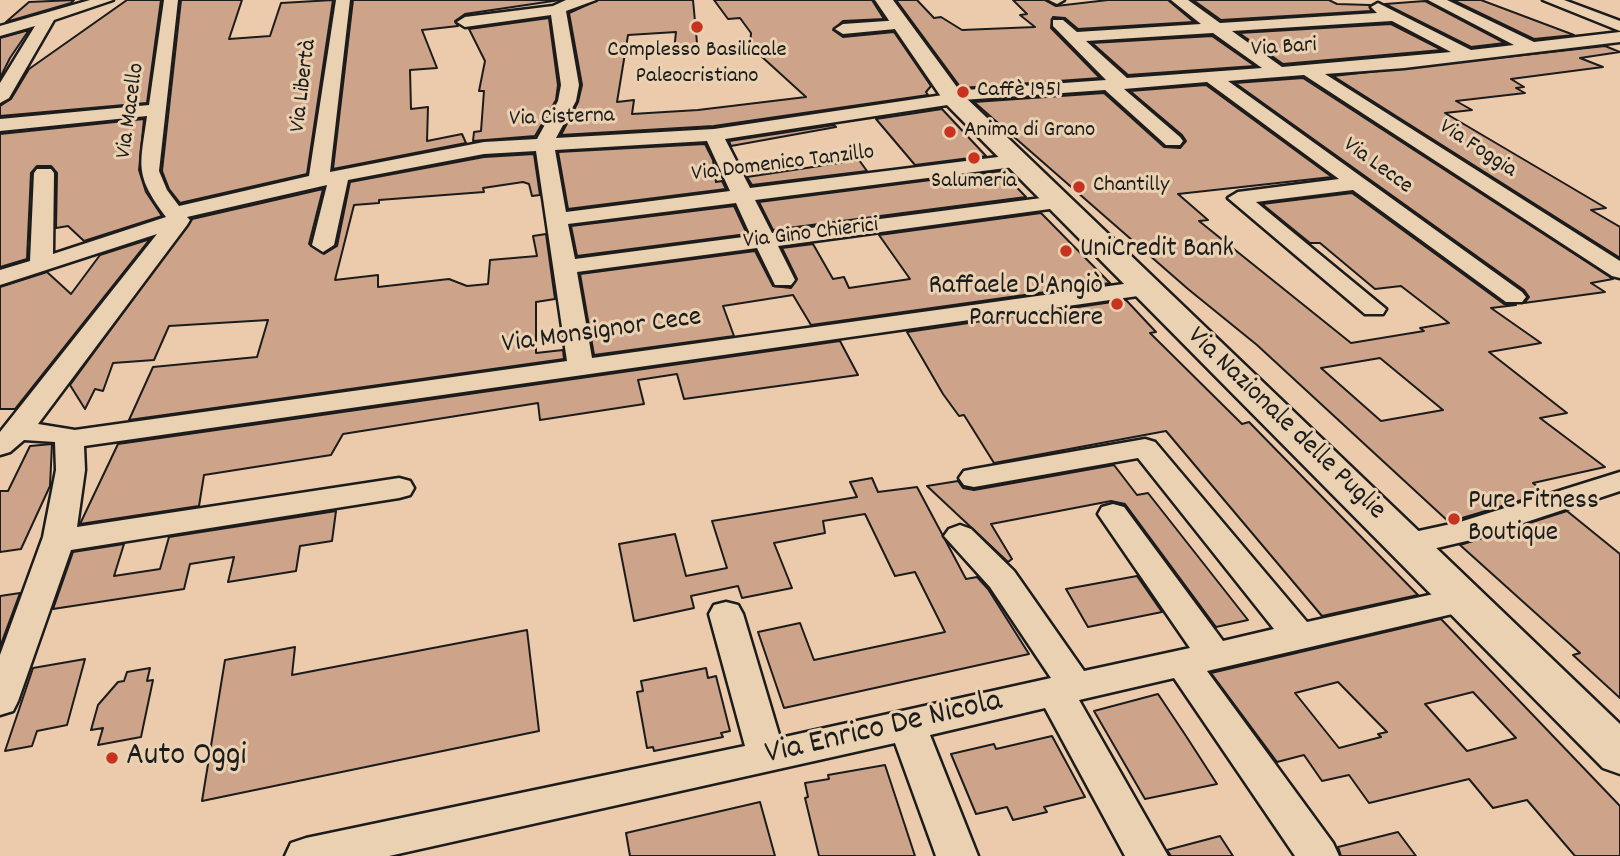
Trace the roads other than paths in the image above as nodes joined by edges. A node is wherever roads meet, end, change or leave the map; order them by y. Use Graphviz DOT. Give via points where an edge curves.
graph roads {
  1 [pos="106,0"];
  2 [pos="172,0"];
  3 [pos="343,0"];
  4 [pos="540,0"];
  5 [pos="589,0"];
  6 [pos="884,0"];
  7 [pos="1178,0"];
  8 [pos="1364,0"];
  9 [pos="1435,0"];
  10 [pos="1550,0"];
  11 [pos="560,8"];
  12 [pos="1395,16"];
  13 [pos="47,17"];
  14 [pos="465,22"];
  15 [pos="1058,23"];
  16 [pos="901,25"];
  17 [pos="1620,26"];
  18 [pos="1216,27"];
  19 [pos="843,29"];
  20 [pos="0,31"];
  21 [pos="1074,37"];
  22 [pos="1620,37"];
  23 [pos="1529,46"];
  24 [pos="1468,55"];
  25 [pos="1307,70"];
  26 [pos="1278,72"];
  27 [pos="1211,77"];
  28 [pos="1115,84"];
  29 [pos="0,98"];
  30 [pos="952,98"];
  31 [pos="158,109"];
  32 [pos="0,125"];
  33 [pos="714,135"];
  34 [pos="1173,141"];
  35 [pos="544,143"];
  36 [pos="1014,160"];
  37 [pos="44,173"];
  38 [pos="329,178"];
  39 [pos="1357,183"];
  40 [pos="741,195"];
  41 [pos="1057,202"];
  42 [pos="177,217"];
  43 [pos="558,219"];
  44 [pos="763,241"];
  45 [pos="323,246"];
  46 [pos="41,265"];
  47 [pos="565,267"];
  48 [pos="1620,271"];
  49 [pos="0,278"];
  50 [pos="783,280"];
  51 [pos="1145,288"];
  52 [pos="1514,297"];
  53 [pos="1374,310"];
  54 [pos="581,367"];
  55 [pos="9,438"];
  56 [pos="69,439"];
  57 [pos="974,478"];
  58 [pos="1620,481"];
  59 [pos="399,488"];
  60 [pos="1113,514"];
  61 [pos="960,536"];
  62 [pos="58,541"];
  63 [pos="1407,544"];
  64 [pos="1461,600"];
  65 [pos="726,614"];
  66 [pos="1298,636"];
  67 [pos="1199,659"];
  68 [pos="1065,689"];
  69 [pos="0,701"];
  70 [pos="907,725"];
  71 [pos="1620,754"];
  72 [pos="767,757"];
  73 [pos="306,856"];
  74 [pos="957,856"];
  75 [pos="1147,856"];
  76 [pos="1318,856"];
  1 -- 13 [label="street"];
  2 -- 31 [label="street, Via Macello"];
  3 -- 38 [label="street, Via Libertà"];
  4 -- 11 [label="street"];
  5 -- 11 [label="street"];
  6 -- 16 [label="main road, Via Nazionale delle Puglie"];
  7 -- 18 [label="street"];
  8 -- 12 [label="street"];
  9 -- 23 [label="street"];
  10 -- 17 [label="street"];
  11 -- 14 [label="street"];
  11 -- 35 [label="street" via="570,85 567,101"];
  12 -- 18 [label="street"];
  12 -- 24 [label="street"];
  13 -- 20 [label="street"];
  13 -- 29 [label="street"];
  15 -- 21 [label="street"];
  16 -- 19 [label="street"];
  16 -- 30 [label="main road, Via Nazionale delle Puglie"];
  18 -- 21 [label="street"];
  18 -- 26 [label="street"];
  21 -- 28 [label="street"];
  22 -- 23 [label="street, Via Bari"];
  23 -- 24 [label="street, Via Bari"];
  24 -- 25 [label="street, Via Bari"];
  25 -- 26 [label="street, Via Bari"];
  25 -- 48 [label="street, Via Foggia"];
  26 -- 27 [label="street, Via Bari"];
  27 -- 28 [label="street, Via Bari"];
  27 -- 39 [label="street, Via Lecce"];
  28 -- 30 [label="street, Via Bari"];
  28 -- 34 [label="street"];
  30 -- 33 [label="street, Via Cisterna"];
  30 -- 36 [label="main road, Via Nazionale delle Puglie"];
  31 -- 32 [label="street"];
  31 -- 42 [label="street, Via Macello" via="149,171 156,191"];
  33 -- 35 [label="street, Via Cisterna"];
  33 -- 40 [label="street"];
  35 -- 38 [label="street, Via Cisterna" via="484,148"];
  35 -- 43 [label="street"];
  36 -- 40 [label="street, Via Domenico Tanzillo"];
  36 -- 41 [label="main road, Via Nazionale delle Puglie"];
  37 -- 46 [label="street"];
  38 -- 42 [label="street, Via Cisterna"];
  38 -- 45 [label="street, Via Libertà"];
  39 -- 52 [label="street, Via Lecce"];
  39 -- 53 [label="street" via="1238,198"];
  40 -- 43 [label="street, Via Domenico Tanzillo"];
  40 -- 44 [label="street"];
  41 -- 44 [label="street, Via Gino Chierici"];
  41 -- 51 [label="main road, Via Nazionale delle Puglie"];
  42 -- 46 [label="street, Via Cisterna"];
  42 -- 55 [label="street"];
  43 -- 47 [label="street"];
  44 -- 47 [label="street, Via Gino Chierici"];
  44 -- 50 [label="street"];
  46 -- 49 [label="street, Via Cisterna"];
  47 -- 54 [label="street"];
  51 -- 54 [label="street, Via Monsignor Cece"];
  51 -- 63 [label="main road, Via Nazionale delle Puglie"];
  54 -- 56 [label="street, Via Monsignor Cece"];
  55 -- 56 [label="street" via="45,430 63,433"];
  56 -- 62 [label="street" via="70,478"];
  57 -- 66 [label="street" via="1145,448"];
  58 -- 63 [label="street" via="1464,532"];
  59 -- 62 [label="street"];
  60 -- 67 [label="street"];
  61 -- 68 [label="street" via="1002,579"];
  62 -- 69 [label="street"];
  63 -- 64 [label="main road, Via Nazionale delle Puglie"];
  64 -- 66 [label="street, Via Enrico De Nicola"];
  64 -- 71 [label="main road, Via Nazionale delle Puglie"];
  65 -- 72 [label="street"];
  66 -- 67 [label="street, Via Enrico De Nicola"];
  67 -- 68 [label="street, Via Enrico De Nicola"];
  67 -- 76 [label="street"];
  68 -- 70 [label="street, Via Enrico De Nicola"];
  68 -- 75 [label="street"];
  70 -- 72 [label="street, Via Enrico De Nicola"];
  70 -- 74 [label="street"];
  72 -- 73 [label="street, Via Enrico De Nicola"];
}
